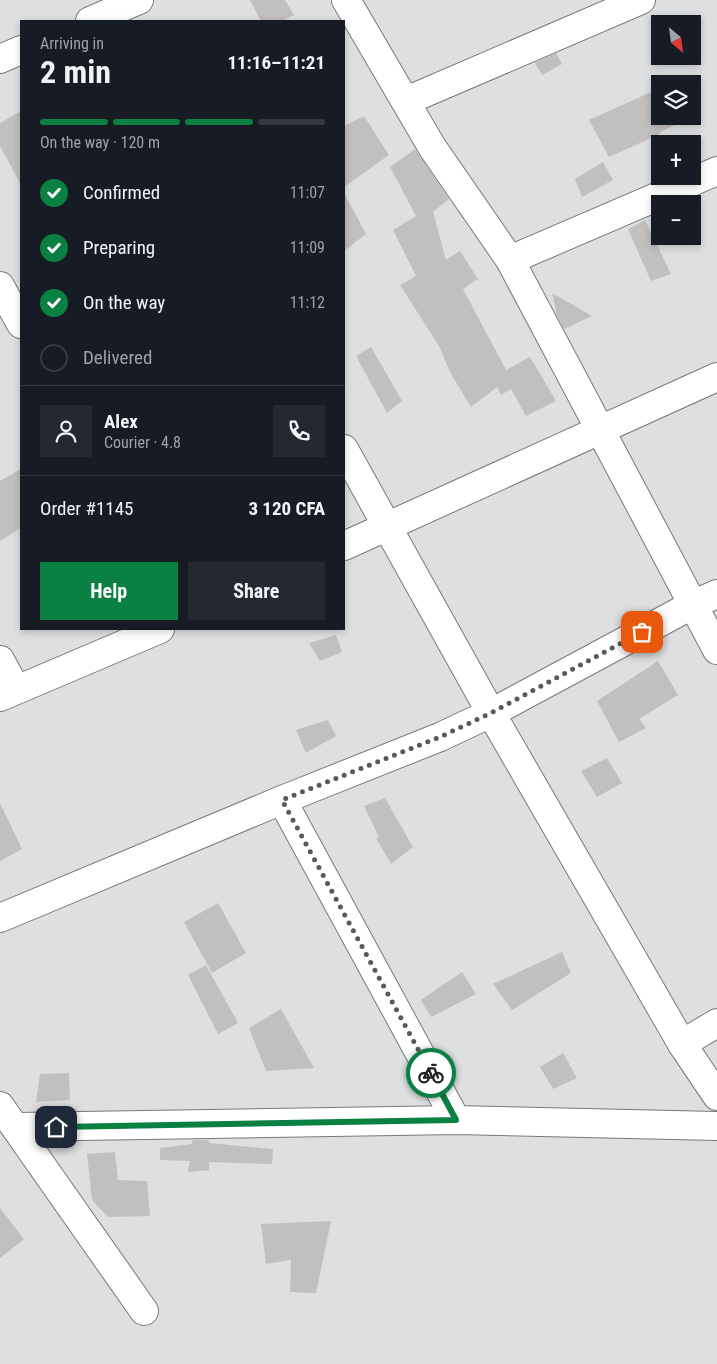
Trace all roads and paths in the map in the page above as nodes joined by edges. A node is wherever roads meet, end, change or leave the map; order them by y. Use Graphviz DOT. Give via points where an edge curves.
graph roads {
  1 [pos="139,0"];
  2 [pos="346,0"];
  3 [pos="641,0"];
  4 [pos="96,15"];
  5 [pos="20,50"];
  6 [pos="0,59"];
  7 [pos="406,101"];
  8 [pos="717,171"];
  9 [pos="510,260"];
  10 [pos="0,286"];
  11 [pos="20,322"];
  12 [pos="717,377"];
  13 [pos="600,430"];
  14 [pos="345,451"];
  15 [pos="387,526"];
  16 [pos="345,546"];
  17 [pos="717,594"];
  18 [pos="692,605"];
  19 [pos="158,630"];
  20 [pos="717,650"];
  21 [pos="0,660"];
  22 [pos="8,693"];
  23 [pos="491,713"];
  24 [pos="282,800"];
  25 [pos="0,918"];
  26 [pos="717,1023"];
  27 [pos="682,1044"];
  28 [pos="717,1096"];
  29 [pos="8,1117"];
  30 [pos="456,1120"];
  31 [pos="717,1126"];
  32 [pos="144,1311"];
  1 -- 4 [label="street"];
  2 -- 7 [label="street"];
  3 -- 7 [label="street"];
  5 -- 6 [label="street"];
  7 -- 9 [label="street" via="432,147"];
  8 -- 9 [label="street"];
  9 -- 13 [label="street"];
  10 -- 11 [label="street"];
  12 -- 13 [label="street"];
  13 -- 15 [label="street"];
  13 -- 18 [label="street"];
  14 -- 15 [label="street"];
  15 -- 16 [label="street"];
  15 -- 23 [label="street"];
  17 -- 18 [label="street"];
  18 -- 20 [label="street"];
  18 -- 23 [label="street"];
  19 -- 22 [label="street"];
  21 -- 22 [label="street"];
  23 -- 24 [label="street" via="440,737"];
  23 -- 27 [label="street"];
  24 -- 25 [label="street"];
  24 -- 30 [label="street"];
  26 -- 27 [label="street"];
  27 -- 28 [label="street"];
  29 -- 30 [label="street"];
  29 -- 32 [label="street"];
  30 -- 31 [label="street"];
}
